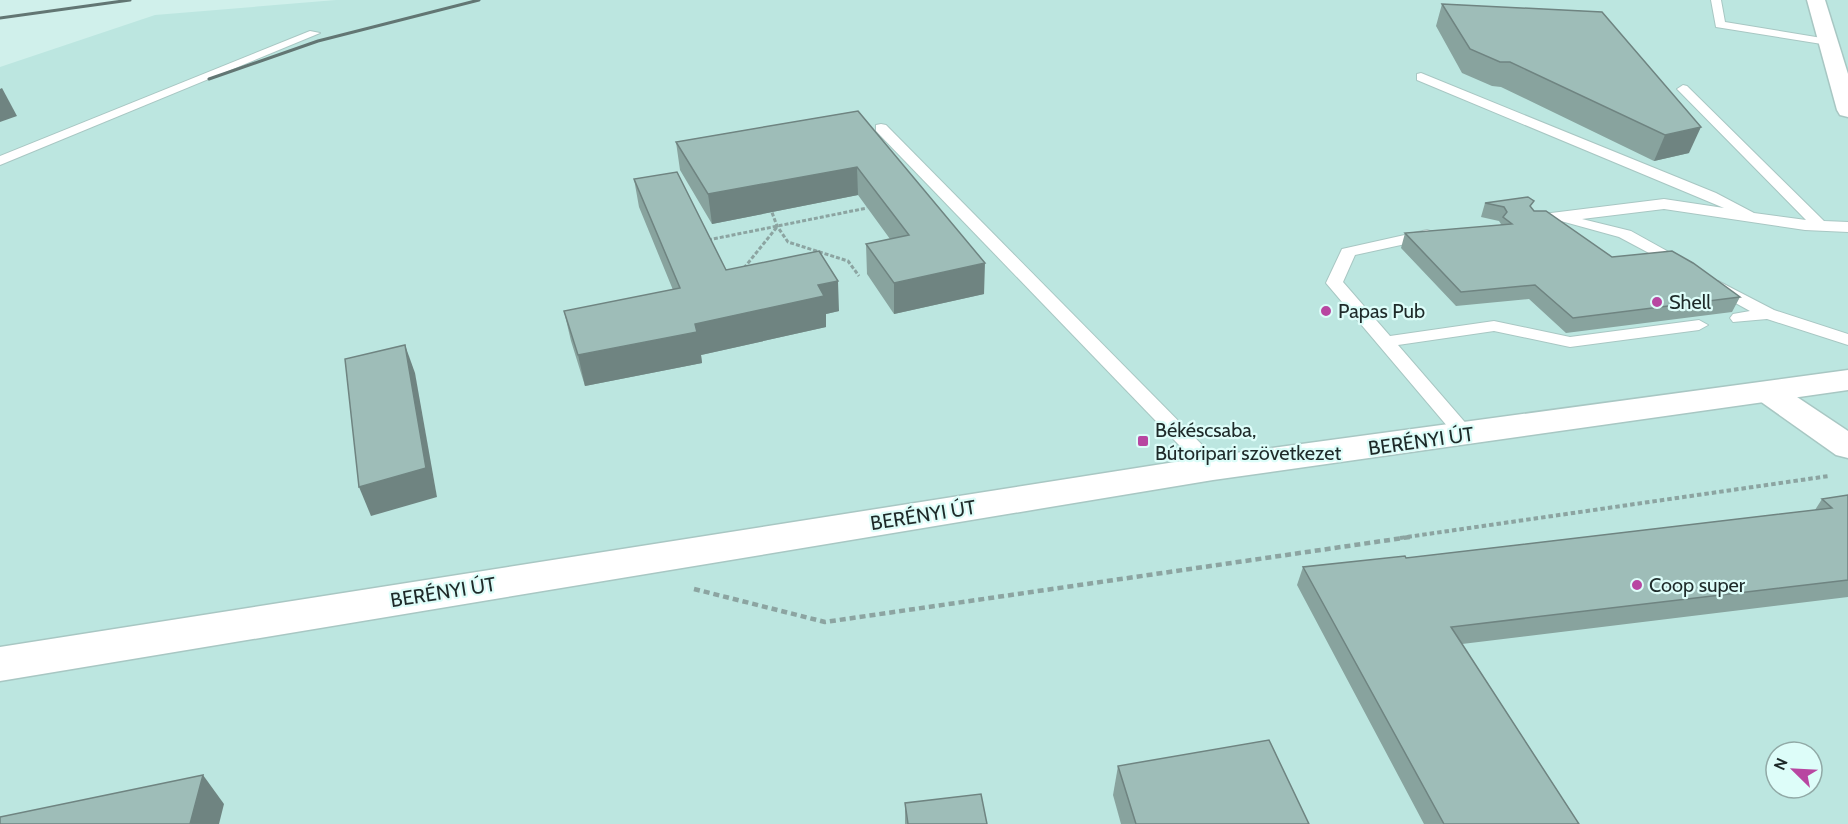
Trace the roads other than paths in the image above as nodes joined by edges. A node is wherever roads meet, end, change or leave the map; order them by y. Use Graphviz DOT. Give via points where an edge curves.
graph roads {
  1 [pos="1716,0"];
  2 [pos="1816,0"];
  3 [pos="314,33"];
  4 [pos="1828,42"];
  5 [pos="1421,77"];
  6 [pos="1683,88"];
  7 [pos="1848,110"];
  8 [pos="881,128"];
  9 [pos="0,161"];
  10 [pos="1747,214"];
  11 [pos="1558,217"];
  12 [pos="1535,220"];
  13 [pos="1820,226"];
  14 [pos="1848,227"];
  15 [pos="1445,233"];
  16 [pos="1768,314"];
  17 [pos="1739,318"];
  18 [pos="1699,325"];
  19 [pos="1848,340"];
  20 [pos="1385,342"];
  21 [pos="1848,380"];
  22 [pos="1768,392"];
  23 [pos="1466,435"];
  24 [pos="1842,461"];
  25 [pos="1213,468"];
  26 [pos="0,664"];
  1 -- 4 [label="lane" via="1720,26"];
  2 -- 4 [label="street"];
  3 -- 9 [label="lane"];
  4 -- 7 [label="street"];
  5 -- 10 [label="lane"];
  6 -- 13 [label="lane"];
  8 -- 25 [label="lane"];
  10 -- 11 [label="lane" via="1664,204"];
  10 -- 13 [label="lane"];
  11 -- 12 [label="lane"];
  11 -- 16 [label="lane" via="1625,234"];
  13 -- 14 [label="lane"];
  15 -- 20 [label="lane" via="1348,252 1334,284"];
  16 -- 17 [label="lane"];
  16 -- 19 [label="lane"];
  18 -- 20 [label="lane" via="1570,342 1494,326"];
  20 -- 23 [label="lane"];
  21 -- 22 [label="street, BERÉNYI ÚT"];
  22 -- 23 [label="street, BERÉNYI ÚT"];
  22 -- 24 [label="street"];
  23 -- 25 [label="street, BERÉNYI ÚT"];
  25 -- 26 [label="street, BERÉNYI ÚT"];
}
